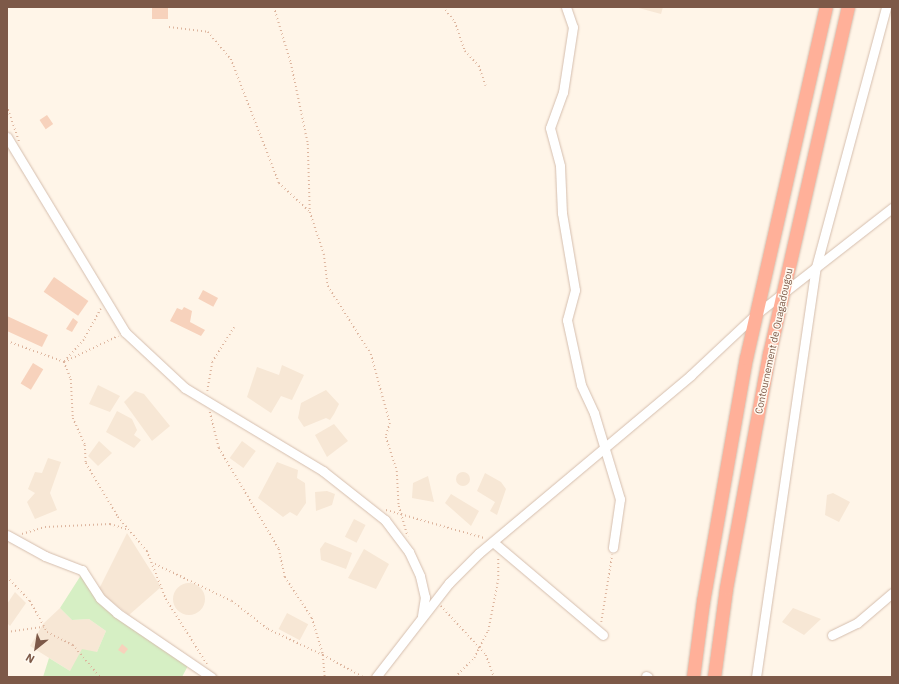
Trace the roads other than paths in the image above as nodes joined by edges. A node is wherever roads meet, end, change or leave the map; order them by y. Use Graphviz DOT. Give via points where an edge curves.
graph roads {
  1 [pos="566,7"];
  2 [pos="826,7"];
  3 [pos="848,7"];
  4 [pos="886,7"];
  5 [pos="7,137"];
  6 [pos="892,208"];
  7 [pos="816,267"];
  8 [pos="784,292"];
  9 [pos="755,315"];
  10 [pos="602,449"];
  11 [pos="7,535"];
  12 [pos="493,542"];
  13 [pos="613,547"];
  14 [pos="892,593"];
  15 [pos="422,618"];
  16 [pos="603,635"];
  17 [pos="832,635"];
  18 [pos="211,674"];
  19 [pos="376,677"];
  20 [pos="693,677"];
  21 [pos="714,677"];
  22 [pos="756,677"];
  1 -- 10 [label="street" via="573,27 563,92 550,128 560,166 562,212 575,290 567,320 581,385 594,413"];
  2 -- 9 [label="highway"];
  3 -- 8 [label="highway, Contournement de Ouagadougou"];
  4 -- 7 [label="street"];
  5 -- 15 [label="street" via="98,292 125,332 154,363 208,402 359,498 385,520 409,552 425,597"];
  6 -- 7 [label="street"];
  7 -- 8 [label="street"];
  7 -- 22 [label="street"];
  8 -- 9 [label="street"];
  8 -- 21 [label="highway, Contournement de Ouagadougou" via="726,588"];
  9 -- 10 [label="street" via="691,375"];
  9 -- 20 [label="highway" via="703,601"];
  10 -- 12 [label="street"];
  10 -- 13 [label="street" via="617,481 620,499"];
  11 -- 18 [label="street" via="45,556 82,570 100,598 117,613"];
  12 -- 15 [label="street" via="435,601"];
  12 -- 16 [label="street"];
  14 -- 17 [label="street" via="857,622"];
  15 -- 19 [label="street"];
}
